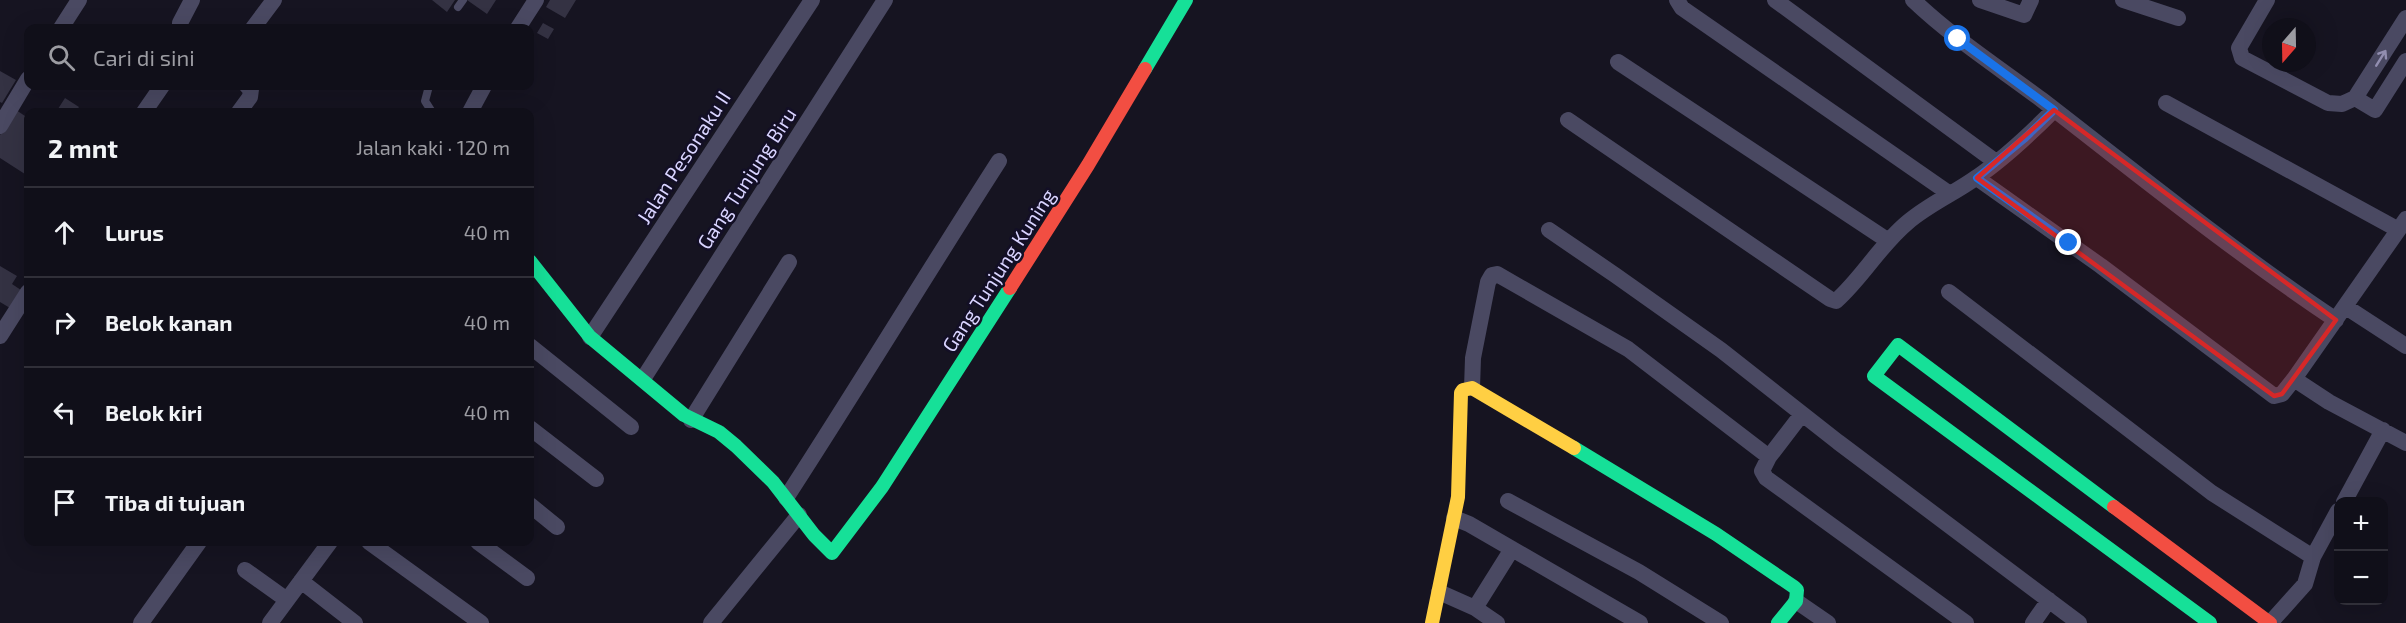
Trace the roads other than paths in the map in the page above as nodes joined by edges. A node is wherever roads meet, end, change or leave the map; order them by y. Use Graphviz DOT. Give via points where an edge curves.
graph roads {
  1 [pos="79,0"];
  2 [pos="192,0"];
  3 [pos="274,0"];
  4 [pos="536,0"];
  5 [pos="812,0"];
  6 [pos="885,0"];
  7 [pos="1186,0"];
  8 [pos="1677,0"];
  9 [pos="1775,0"];
  10 [pos="1913,0"];
  11 [pos="1980,0"];
  12 [pos="2031,0"];
  13 [pos="2123,0"];
  14 [pos="2267,0"];
  15 [pos="2178,18"];
  16 [pos="2406,18"];
  17 [pos="64,24"];
  18 [pos="180,24"];
  19 [pos="256,24"];
  20 [pos="521,24"];
  21 [pos="2406,61"];
  22 [pos="1618,62"];
  23 [pos="24,86"];
  24 [pos="159,90"];
  25 [pos="251,90"];
  26 [pos="428,90"];
  27 [pos="482,90"];
  28 [pos="2355,98"];
  29 [pos="2166,104"];
  30 [pos="147,108"];
  31 [pos="242,108"];
  32 [pos="429,108"];
  33 [pos="472,108"];
  34 [pos="2054,110"];
  35 [pos="1568,120"];
  36 [pos="0,126"];
  37 [pos="999,161"];
  38 [pos="1996,162"];
  39 [pos="1977,178"];
  40 [pos="1950,194"];
  41 [pos="2402,224"];
  42 [pos="1549,230"];
  43 [pos="1887,240"];
  44 [pos="789,262"];
  45 [pos="534,269"];
  46 [pos="1949,292"];
  47 [pos="24,298"];
  48 [pos="2341,313"];
  49 [pos="0,336"];
  50 [pos="590,337"];
  51 [pos="2406,346"];
  52 [pos="534,349"];
  53 [pos="643,379"];
  54 [pos="2294,379"];
  55 [pos="1472,388"];
  56 [pos="1802,414"];
  57 [pos="691,420"];
  58 [pos="631,427"];
  59 [pos="2383,430"];
  60 [pos="534,431"];
  61 [pos="2406,443"];
  62 [pos="1769,457"];
  63 [pos="596,479"];
  64 [pos="2346,497"];
  65 [pos="786,498"];
  66 [pos="1508,501"];
  67 [pos="534,509"];
  68 [pos="799,515"];
  69 [pos="1454,518"];
  70 [pos="2334,519"];
  71 [pos="557,526"];
  72 [pos="196,546"];
  73 [pos="327,546"];
  74 [pos="375,546"];
  75 [pos="483,546"];
  76 [pos="1512,549"];
  77 [pos="2313,557"];
  78 [pos="245,570"];
  79 [pos="527,578"];
  80 [pos="301,581"];
  81 [pos="1439,592"];
  82 [pos="287,600"];
  83 [pos="2049,600"];
  84 [pos="1796,602"];
  85 [pos="1475,608"];
  86 [pos="141,623"];
  87 [pos="270,623"];
  88 [pos="355,623"];
  89 [pos="481,623"];
  90 [pos="711,623"];
  91 [pos="1432,623"];
  92 [pos="1497,623"];
  93 [pos="1640,623"];
  94 [pos="1721,623"];
  95 [pos="1778,623"];
  96 [pos="1828,623"];
  97 [pos="1966,623"];
  98 [pos="2033,623"];
  99 [pos="2079,623"];
  100 [pos="2210,623"];
  101 [pos="2270,623"];
  1 -- 17 [label="street"];
  2 -- 18 [label="street"];
  3 -- 19 [label="street"];
  4 -- 20 [label="street"];
  5 -- 50 [label="street, Jalan Pesonaku II"];
  6 -- 53 [label="street, Gang Tunjung Biru"];
  7 -- 68 [label="street, Gang Tunjung Kuning" via="1088,165 957,370 882,487 832,553"];
  8 -- 40 [label="street" via="1682,8"];
  9 -- 38 [label="street"];
  10 -- 34 [label="street" via="1958,39"];
  11 -- 12 [label="street" via="2024,15"];
  13 -- 15 [label="street"];
  14 -- 28 [label="street" via="2239,48 2242,58 2328,103 2342,104"];
  28 -- 16 [label="street, one-way"];
  21 -- 28 [label="street" via="2375,110"];
  22 -- 43 [label="street"];
  23 -- 36 [label="street"];
  24 -- 30 [label="street"];
  25 -- 31 [label="street"];
  26 -- 32 [label="lane" via="425,101"];
  27 -- 33 [label="street"];
  29 -- 41 [label="street"];
  34 -- 38 [label="street"];
  34 -- 48 [label="street" via="2251,261"];
  35 -- 43 [label="street" via="1836,301"];
  37 -- 65 [label="street"];
  38 -- 39 [label="street"];
  39 -- 40 [label="street"];
  39 -- 54 [label="street" via="2274,396 2282,394"];
  40 -- 43 [label="street"];
  41 -- 48 [label="street"];
  42 -- 56 [label="street" via="1720,350"];
  44 -- 57 [label="street"];
  45 -- 50 [label="street"];
  46 -- 77 [label="street" via="2212,492"];
  47 -- 49 [label="street"];
  48 -- 51 [label="street"];
  48 -- 54 [label="street"];
  50 -- 53 [label="street"];
  52 -- 58 [label="street"];
  53 -- 57 [label="street"];
  54 -- 59 [label="street"];
  55 -- 62 [label="street" via="1473,358 1488,282 1497,274 1628,349"];
  55 -- 69 [label="street" via="1461,393 1460,477"];
  55 -- 84 [label="street" via="1748,554 1794,587"];
  56 -- 62 [label="street"];
  56 -- 83 [label="street"];
  57 -- 65 [label="street" via="719,432"];
  59 -- 61 [label="street"];
  59 -- 64 [label="street"];
  60 -- 63 [label="street"];
  62 -- 97 [label="street" via="1762,471 1766,478"];
  65 -- 68 [label="street"];
  66 -- 94 [label="street" via="1638,572"];
  67 -- 71 [label="street"];
  68 -- 90 [label="street"];
  69 -- 76 [label="street"];
  69 -- 81 [label="street"];
  70 -- 77 [label="street"];
  72 -- 86 [label="street"];
  73 -- 80 [label="street"];
  74 -- 89 [label="street"];
  75 -- 79 [label="street"];
  76 -- 85 [label="street"];
  76 -- 93 [label="street"];
  77 -- 101 [label="street" via="2305,584"];
  78 -- 82 [label="street"];
  80 -- 82 [label="street"];
  80 -- 88 [label="street"];
  81 -- 85 [label="street"];
  81 -- 91 [label="street"];
  82 -- 87 [label="street"];
  83 -- 98 [label="street"];
  83 -- 99 [label="street"];
  84 -- 95 [label="street"];
  84 -- 96 [label="street"];
  85 -- 92 [label="street"];
  100 -- 101 [label="street" via="1874,376 1898,345"];
}
